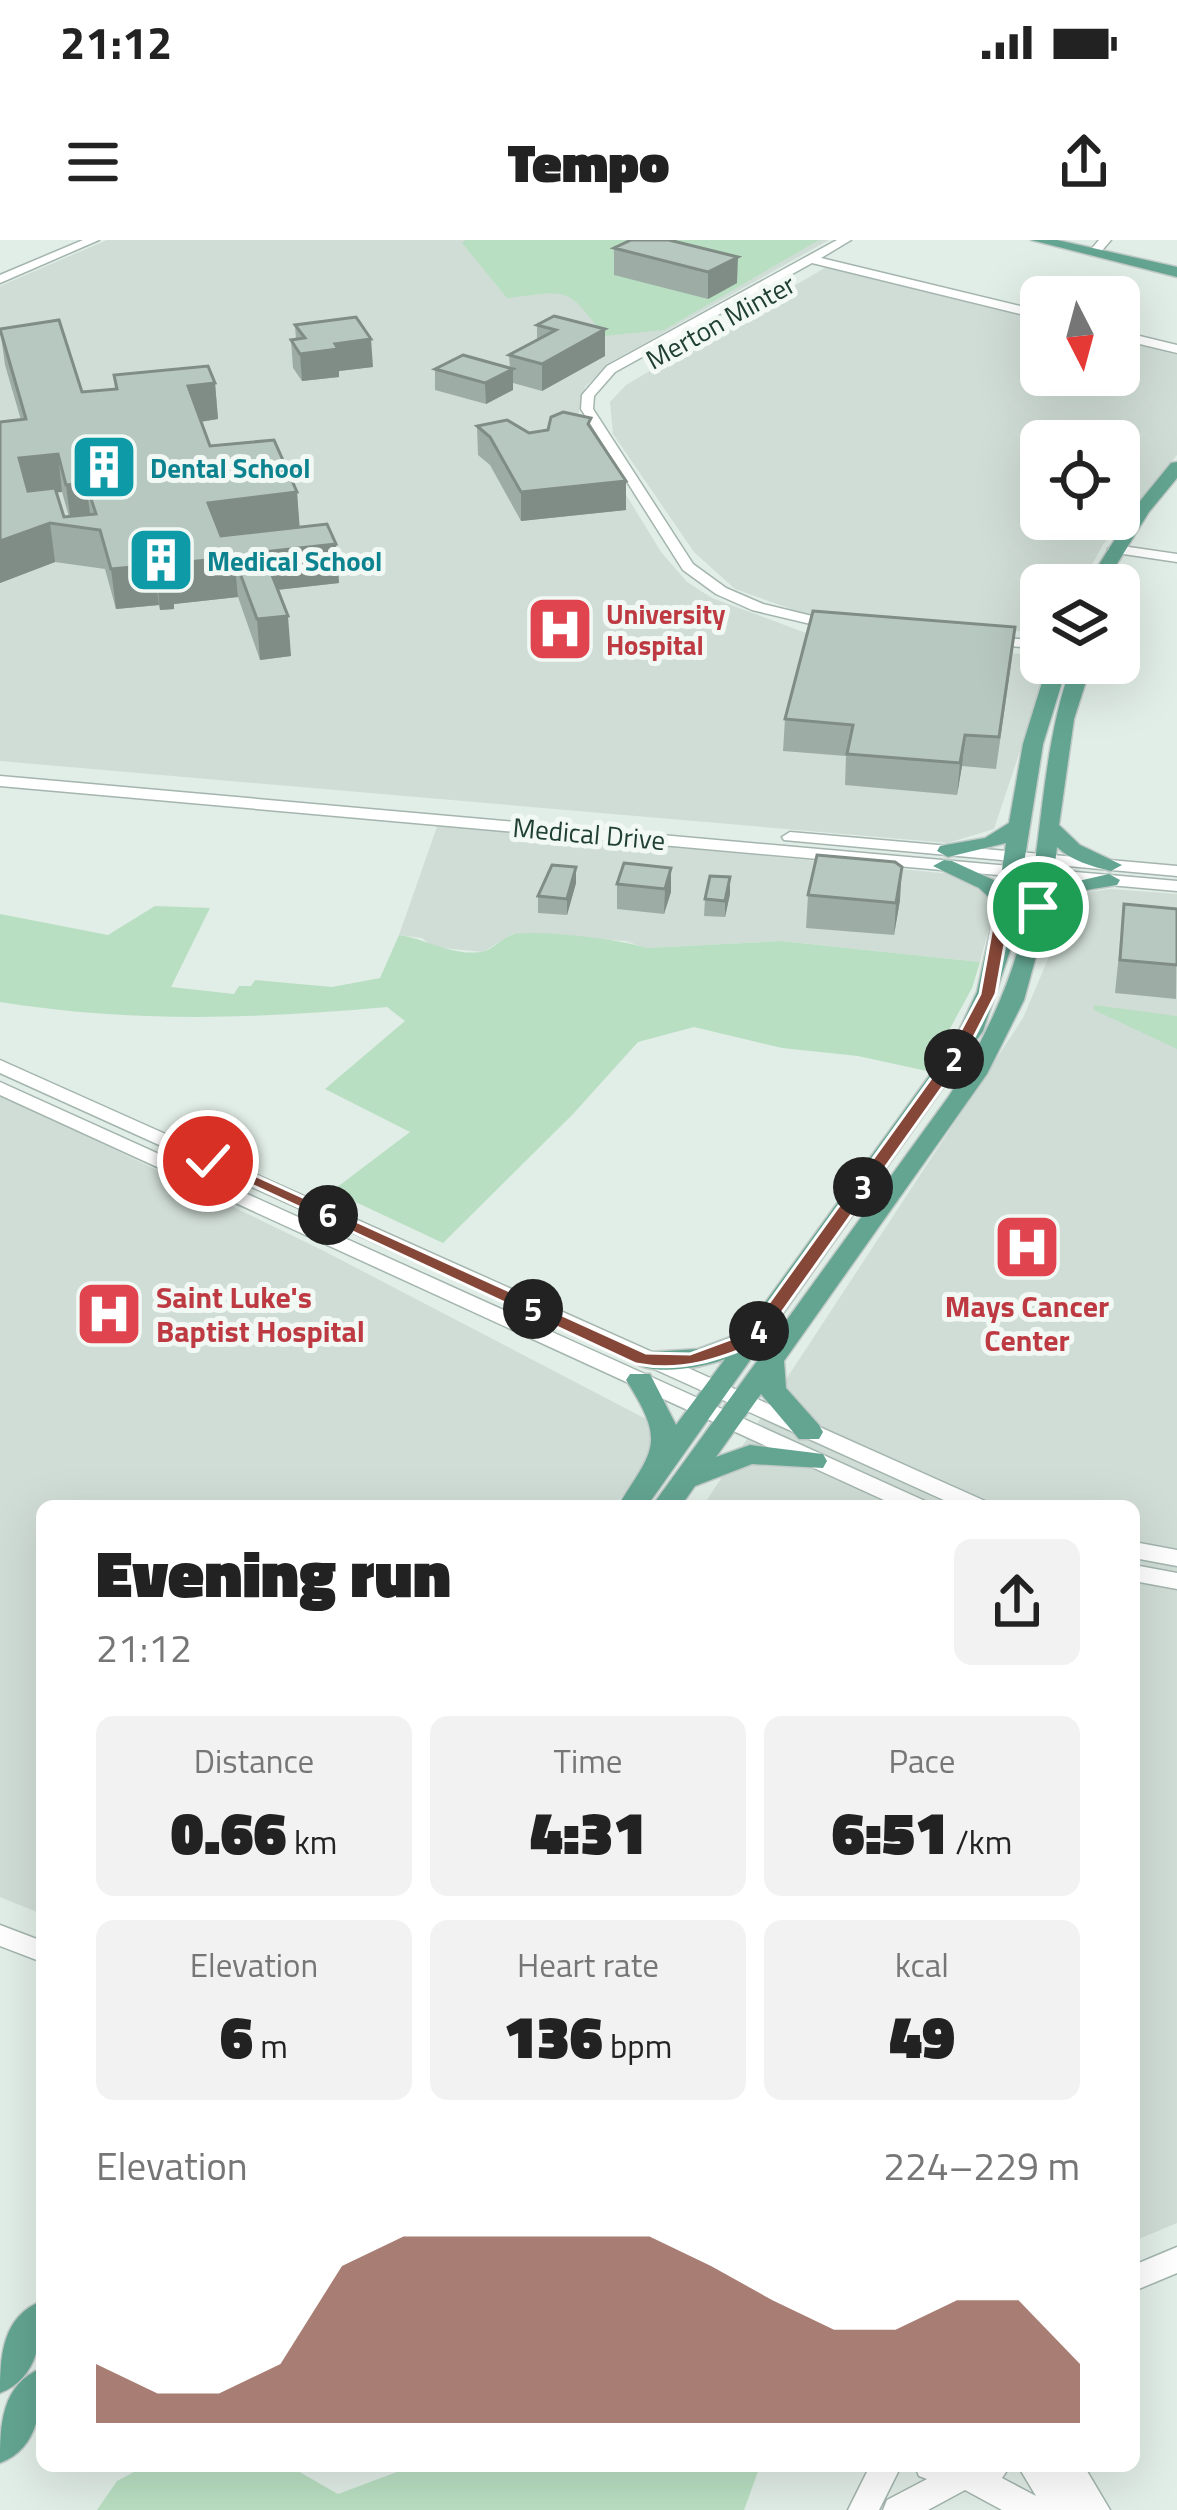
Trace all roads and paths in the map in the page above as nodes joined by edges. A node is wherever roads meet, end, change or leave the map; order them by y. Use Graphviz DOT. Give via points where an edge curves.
graph roads {
  1 [pos="93,240"];
  2 [pos="845,240"];
  3 [pos="865,240"];
  4 [pos="1038,240"];
  5 [pos="1080,240"];
  6 [pos="1101,246"];
  7 [pos="818,260"];
  8 [pos="1177,261"];
  9 [pos="1177,272"];
  10 [pos="0,279"];
  11 [pos="1020,310"];
  12 [pos="1140,340"];
  13 [pos="1177,349"];
  14 [pos="1177,467"];
  15 [pos="1177,494"];
  16 [pos="1125,550"];
  17 [pos="1177,558"];
  18 [pos="1113,564"];
  19 [pos="1121,564"];
  20 [pos="848,628"];
  21 [pos="976,639"];
  22 [pos="1020,643"];
  23 [pos="1052,684"];
  24 [pos="1075,684"];
  25 [pos="0,769"];
  26 [pos="0,781"];
  27 [pos="148,788"];
  28 [pos="1047,825"];
  29 [pos="1015,828"];
  30 [pos="946,858"];
  31 [pos="1011,864"];
  32 [pos="1043,866"];
  33 [pos="1177,871"];
  34 [pos="1110,873"];
  35 [pos="1177,886"];
  36 [pos="1006,902"];
  37 [pos="1038,907"];
  38 [pos="0,1066"];
  39 [pos="0,1088"];
  40 [pos="762,1349"];
  41 [pos="642,1370"];
  42 [pos="721,1406"];
  43 [pos="811,1447"];
  44 [pos="674,1472"];
  45 [pos="639,1500"];
  46 [pos="668,1500"];
  47 [pos="906,1500"];
  48 [pos="960,1500"];
  49 [pos="1140,1551"];
  50 [pos="1177,1558"];
  51 [pos="1140,1574"];
  52 [pos="1177,1581"];
  53 [pos="0,1935"];
  54 [pos="36,1950"];
  55 [pos="1177,2260"];
  56 [pos="1140,2275"];
  57 [pos="36,2326"];
  58 [pos="0,2376"];
  59 [pos="36,2394"];
  60 [pos="0,2445"];
  61 [pos="880,2472"];
  62 [pos="976,2472"];
  63 [pos="1037,2472"];
  64 [pos="1071,2472"];
  65 [pos="863,2510"];
  66 [pos="898,2510"];
  67 [pos="1033,2510"];
  68 [pos="1064,2510"];
  69 [pos="1095,2510"];
  1 -- 10 [label="street"];
  2 -- 7 [label="street, Merton Minter"];
  3 -- 7 [label="street, Merton Minter"];
  4 -- 6 [label="main road"];
  5 -- 6 [label="main road"];
  6 -- 8 [label="main road"];
  6 -- 9 [label="main road"];
  7 -- 11 [label="street"];
  7 -- 20 [label="street, Merton Minter" via="611,369 588,395 587,409 688,567 762,610"];
  12 -- 13 [label="street"];
  14 -- 16 [label="main road"];
  15 -- 16 [label="main road"];
  16 -- 17 [label="street"];
  16 -- 18 [label="main road"];
  16 -- 19 [label="main road"];
  21 -- 22 [label="street"];
  23 -- 29 [label="main road"];
  24 -- 28 [label="main road"];
  25 -- 27 [label="street, Medical Drive"];
  26 -- 27 [label="street, Medical Drive"];
  27 -- 30 [label="street, Medical Drive"];
  28 -- 32 [label="main road"];
  28 -- 34 [label="main road"];
  29 -- 30 [label="main road"];
  29 -- 31 [label="main road"];
  30 -- 31 [label="street, Medical Drive"];
  30 -- 36 [label="main road"];
  31 -- 32 [label="street, Medical Drive"];
  31 -- 36 [label="main road"];
  32 -- 34 [label="street, Medical Drive"];
  32 -- 37 [label="main road"];
  33 -- 34 [label="street, Medical Drive"];
  34 -- 35 [label="street, Medical Drive"];
  34 -- 37 [label="main road"];
  36 -- 40 [label="main road" via="973,1028"];
  37 -- 40 [label="main road" via="998,1038"];
  38 -- 41 [label="street"];
  39 -- 41 [label="street"];
  40 -- 41 [label="main road"];
  40 -- 42 [label="main road"];
  40 -- 43 [label="main road" via="772,1390"];
  41 -- 42 [label="street"];
  41 -- 44 [label="main road"];
  42 -- 43 [label="street"];
  42 -- 44 [label="main road"];
  43 -- 44 [label="main road"];
  43 -- 47 [label="street"];
  43 -- 48 [label="street"];
  44 -- 45 [label="main road"];
  44 -- 46 [label="main road"];
  49 -- 50 [label="street"];
  51 -- 52 [label="street"];
  53 -- 54 [label="street"];
  55 -- 56 [label="street"];
  57 -- 58 [label="main road"];
  59 -- 60 [label="main road"];
  61 -- 65 [label="street"];
  62 -- 66 [label="street"];
  62 -- 67 [label="street"];
  63 -- 68 [label="street"];
  64 -- 69 [label="street"];
}
